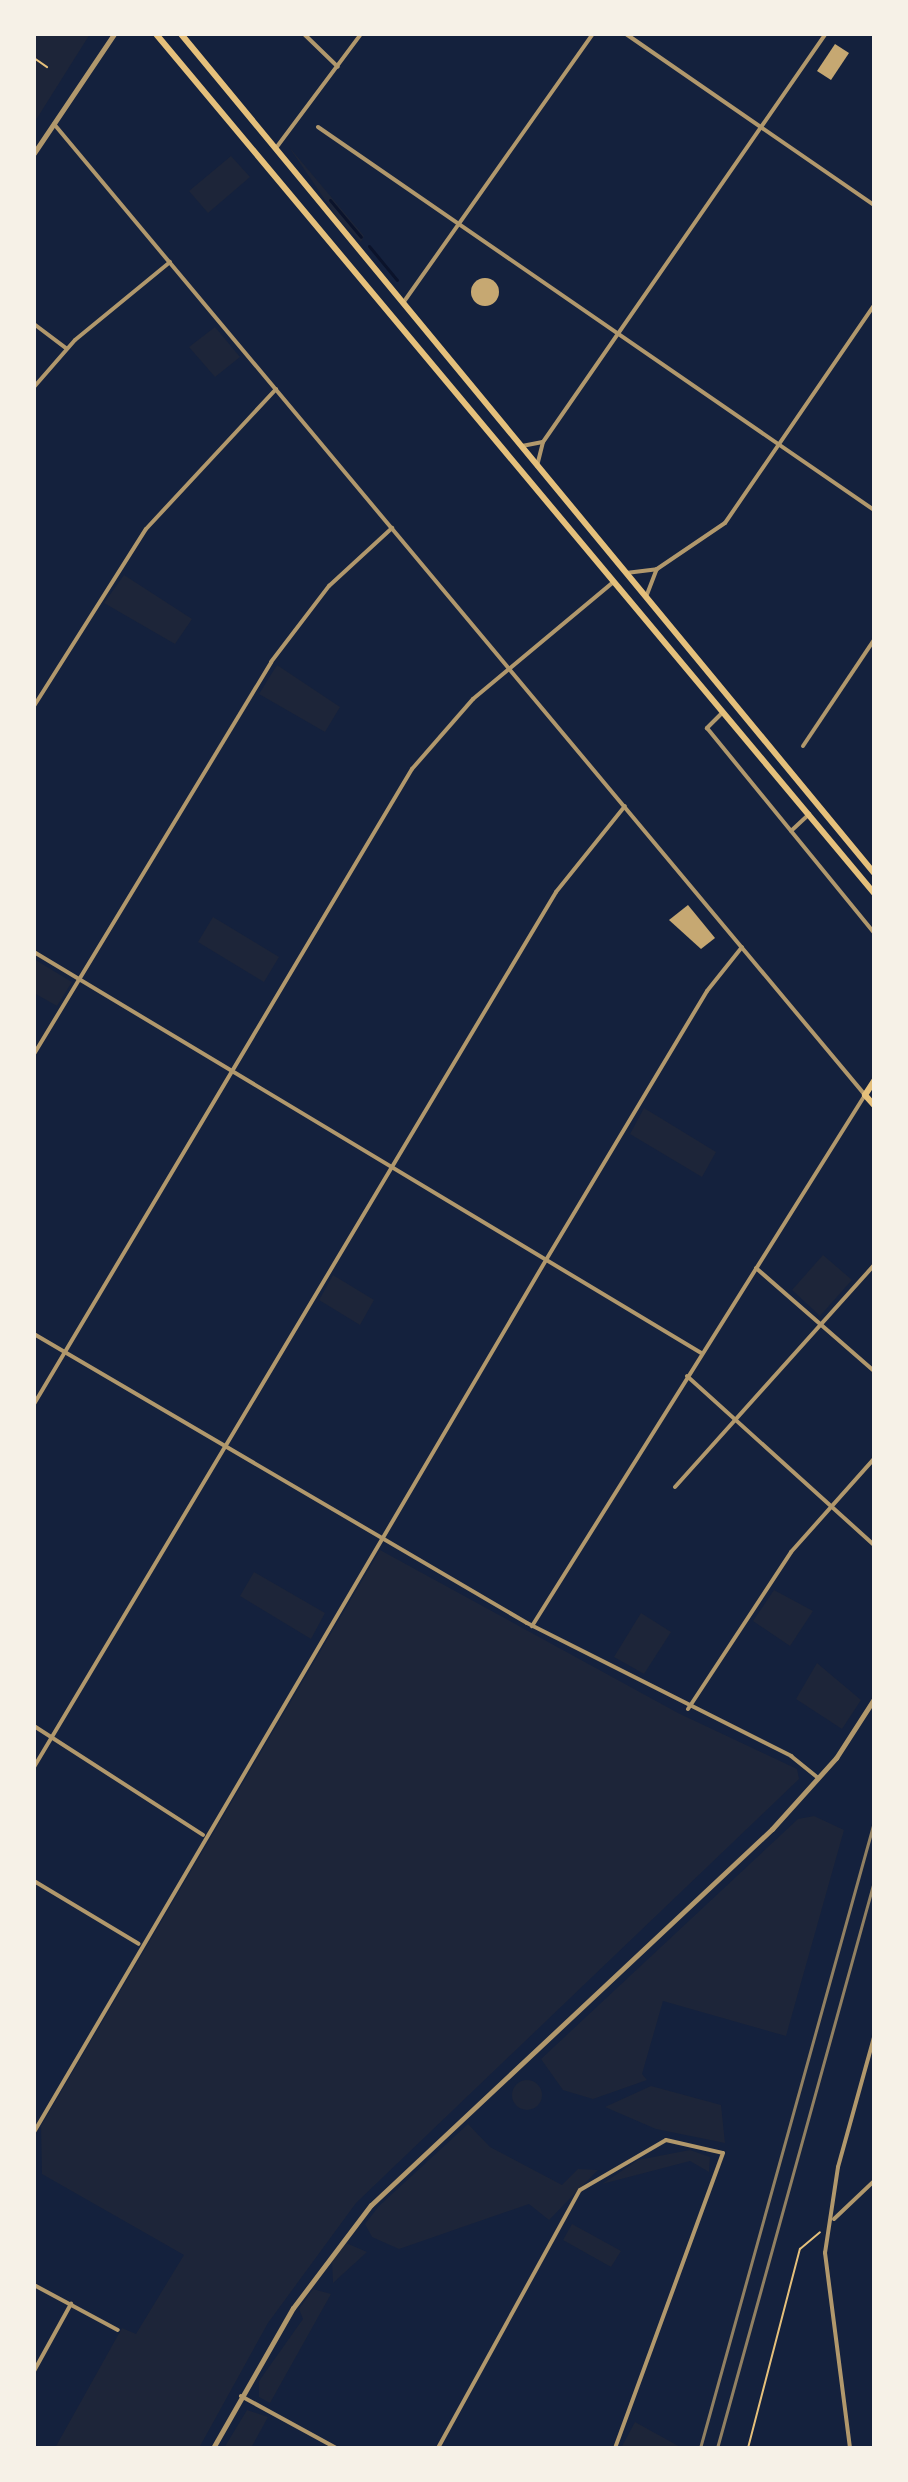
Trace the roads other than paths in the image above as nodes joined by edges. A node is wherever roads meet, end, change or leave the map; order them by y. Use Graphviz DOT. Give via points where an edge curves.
graph roads {
  1 [pos="114,34"];
  2 [pos="156,34"];
  3 [pos="181,34"];
  4 [pos="304,34"];
  5 [pos="361,34"];
  6 [pos="593,34"];
  7 [pos="626,34"];
  8 [pos="826,34"];
  9 [pos="338,67"];
  10 [pos="54,124"];
  11 [pos="318,127"];
  12 [pos="762,128"];
  13 [pos="274,149"];
  14 [pos="34,153"];
  15 [pos="874,205"];
  16 [pos="462,225"];
  17 [pos="170,262"];
  18 [pos="401,305"];
  19 [pos="874,305"];
  20 [pos="34,324"];
  21 [pos="620,335"];
  22 [pos="66,348"];
  23 [pos="34,387"];
  24 [pos="276,389"];
  25 [pos="543,442"];
  26 [pos="781,446"];
  27 [pos="519,447"];
  28 [pos="537,468"];
  29 [pos="874,510"];
  30 [pos="392,528"];
  31 [pos="657,569"];
  32 [pos="624,573"];
  33 [pos="612,583"];
  34 [pos="646,599"];
  35 [pos="874,640"];
  36 [pos="509,669"];
  37 [pos="34,706"];
  38 [pos="723,712"];
  39 [pos="803,746"];
  40 [pos="625,806"];
  41 [pos="809,814"];
  42 [pos="791,831"];
  43 [pos="874,873"];
  44 [pos="874,893"];
  45 [pos="874,933"];
  46 [pos="742,947"];
  47 [pos="34,952"];
  48 [pos="79,979"];
  49 [pos="34,1054"];
  50 [pos="232,1071"];
  51 [pos="874,1081"];
  52 [pos="865,1095"];
  53 [pos="874,1105"];
  54 [pos="391,1166"];
  55 [pos="546,1260"];
  56 [pos="874,1265"];
  57 [pos="756,1268"];
  58 [pos="821,1324"];
  59 [pos="34,1334"];
  60 [pos="65,1352"];
  61 [pos="701,1353"];
  62 [pos="874,1371"];
  63 [pos="687,1376"];
  64 [pos="34,1404"];
  65 [pos="734,1421"];
  66 [pos="224,1445"];
  67 [pos="874,1459"];
  68 [pos="675,1487"];
  69 [pos="830,1507"];
  70 [pos="381,1539"];
  71 [pos="874,1545"];
  72 [pos="532,1626"];
  73 [pos="874,1699"];
  74 [pos="688,1709"];
  75 [pos="34,1726"];
  76 [pos="51,1738"];
  77 [pos="34,1767"];
  78 [pos="818,1778"];
  79 [pos="203,1835"];
  80 [pos="34,1881"];
  81 [pos="139,1944"];
  82 [pos="874,2037"];
  83 [pos="34,2132"];
  84 [pos="874,2181"];
  85 [pos="832,2221"];
  86 [pos="34,2285"];
  87 [pos="71,2304"];
  88 [pos="118,2330"];
  89 [pos="34,2371"];
  90 [pos="241,2396"];
  91 [pos="850,2447"];
  92 [pos="213,2448"];
  93 [pos="336,2448"];
  94 [pos="438,2448"];
  95 [pos="615,2448"];
  96 [pos="840,2448"];
  1 -- 10 [label="street"];
  2 -- 33 [label="main road"];
  3 -- 13 [label="main road"];
  4 -- 9 [label="street"];
  5 -- 9 [label="street"];
  6 -- 16 [label="street"];
  7 -- 12 [label="street"];
  8 -- 12 [label="street"];
  9 -- 13 [label="street"];
  10 -- 14 [label="street"];
  10 -- 17 [label="street"];
  11 -- 16 [label="street"];
  12 -- 15 [label="street"];
  12 -- 21 [label="street"];
  13 -- 18 [label="main road"];
  16 -- 18 [label="street"];
  16 -- 21 [label="street"];
  17 -- 22 [label="street"];
  17 -- 24 [label="street"];
  18 -- 27 [label="main road"];
  19 -- 26 [label="street"];
  20 -- 22 [label="street"];
  21 -- 25 [label="street"];
  21 -- 26 [label="street"];
  22 -- 23 [label="street"];
  24 -- 30 [label="street"];
  24 -- 37 [label="street" via="146,529"];
  25 -- 27 [label="street"];
  25 -- 28 [label="street"];
  26 -- 29 [label="street"];
  26 -- 31 [label="street" via="725,523"];
  27 -- 28 [label="main road"];
  28 -- 32 [label="main road"];
  30 -- 36 [label="street"];
  30 -- 48 [label="street" via="329,586 276,656"];
  31 -- 32 [label="street"];
  31 -- 34 [label="street"];
  32 -- 34 [label="main road"];
  33 -- 36 [label="street"];
  33 -- 38 [label="main road"];
  34 -- 43 [label="main road"];
  35 -- 39 [label="street"];
  36 -- 40 [label="street"];
  36 -- 50 [label="street" via="412,769"];
  38 -- 41 [label="main road"];
  38 -- 42 [label="street" via="707,728"];
  40 -- 46 [label="street"];
  40 -- 54 [label="street" via="571,868"];
  41 -- 42 [label="street"];
  41 -- 44 [label="main road"];
  42 -- 45 [label="street"];
  46 -- 52 [label="street"];
  46 -- 55 [label="street" via="707,991"];
  47 -- 48 [label="street"];
  48 -- 49 [label="street"];
  48 -- 50 [label="street"];
  50 -- 54 [label="street"];
  50 -- 60 [label="street"];
  51 -- 52 [label="main road"];
  52 -- 53 [label="main road"];
  52 -- 57 [label="street"];
  54 -- 55 [label="street"];
  54 -- 66 [label="street"];
  55 -- 61 [label="street"];
  55 -- 70 [label="street"];
  56 -- 58 [label="street"];
  57 -- 58 [label="street"];
  57 -- 61 [label="street"];
  58 -- 62 [label="street"];
  58 -- 65 [label="street"];
  59 -- 60 [label="street"];
  60 -- 64 [label="street"];
  60 -- 66 [label="street"];
  61 -- 63 [label="street"];
  63 -- 65 [label="street"];
  63 -- 72 [label="street"];
  65 -- 68 [label="street"];
  65 -- 69 [label="street"];
  66 -- 70 [label="street"];
  66 -- 76 [label="street"];
  67 -- 69 [label="street"];
  69 -- 71 [label="street"];
  69 -- 74 [label="street" via="791,1552"];
  70 -- 72 [label="street"];
  70 -- 79 [label="street"];
  72 -- 74 [label="street"];
  73 -- 78 [label="street"];
  74 -- 78 [label="street" via="791,1756"];
  75 -- 76 [label="street"];
  76 -- 77 [label="street"];
  76 -- 79 [label="street"];
  78 -- 90 [label="street" via="390,2184 316,2275"];
  79 -- 81 [label="street"];
  80 -- 81 [label="street"];
  81 -- 83 [label="street"];
  82 -- 85 [label="street" via="838,2167"];
  84 -- 85 [label="street"];
  85 -- 91 [label="street" via="825,2253"];
  86 -- 87 [label="street"];
  87 -- 88 [label="street"];
  87 -- 89 [label="street"];
  90 -- 92 [label="street"];
  90 -- 93 [label="street"];
  91 -- 96 [label="street"];
  94 -- 95 [label="street" via="580,2190 666,2140 723,2153"];
}
